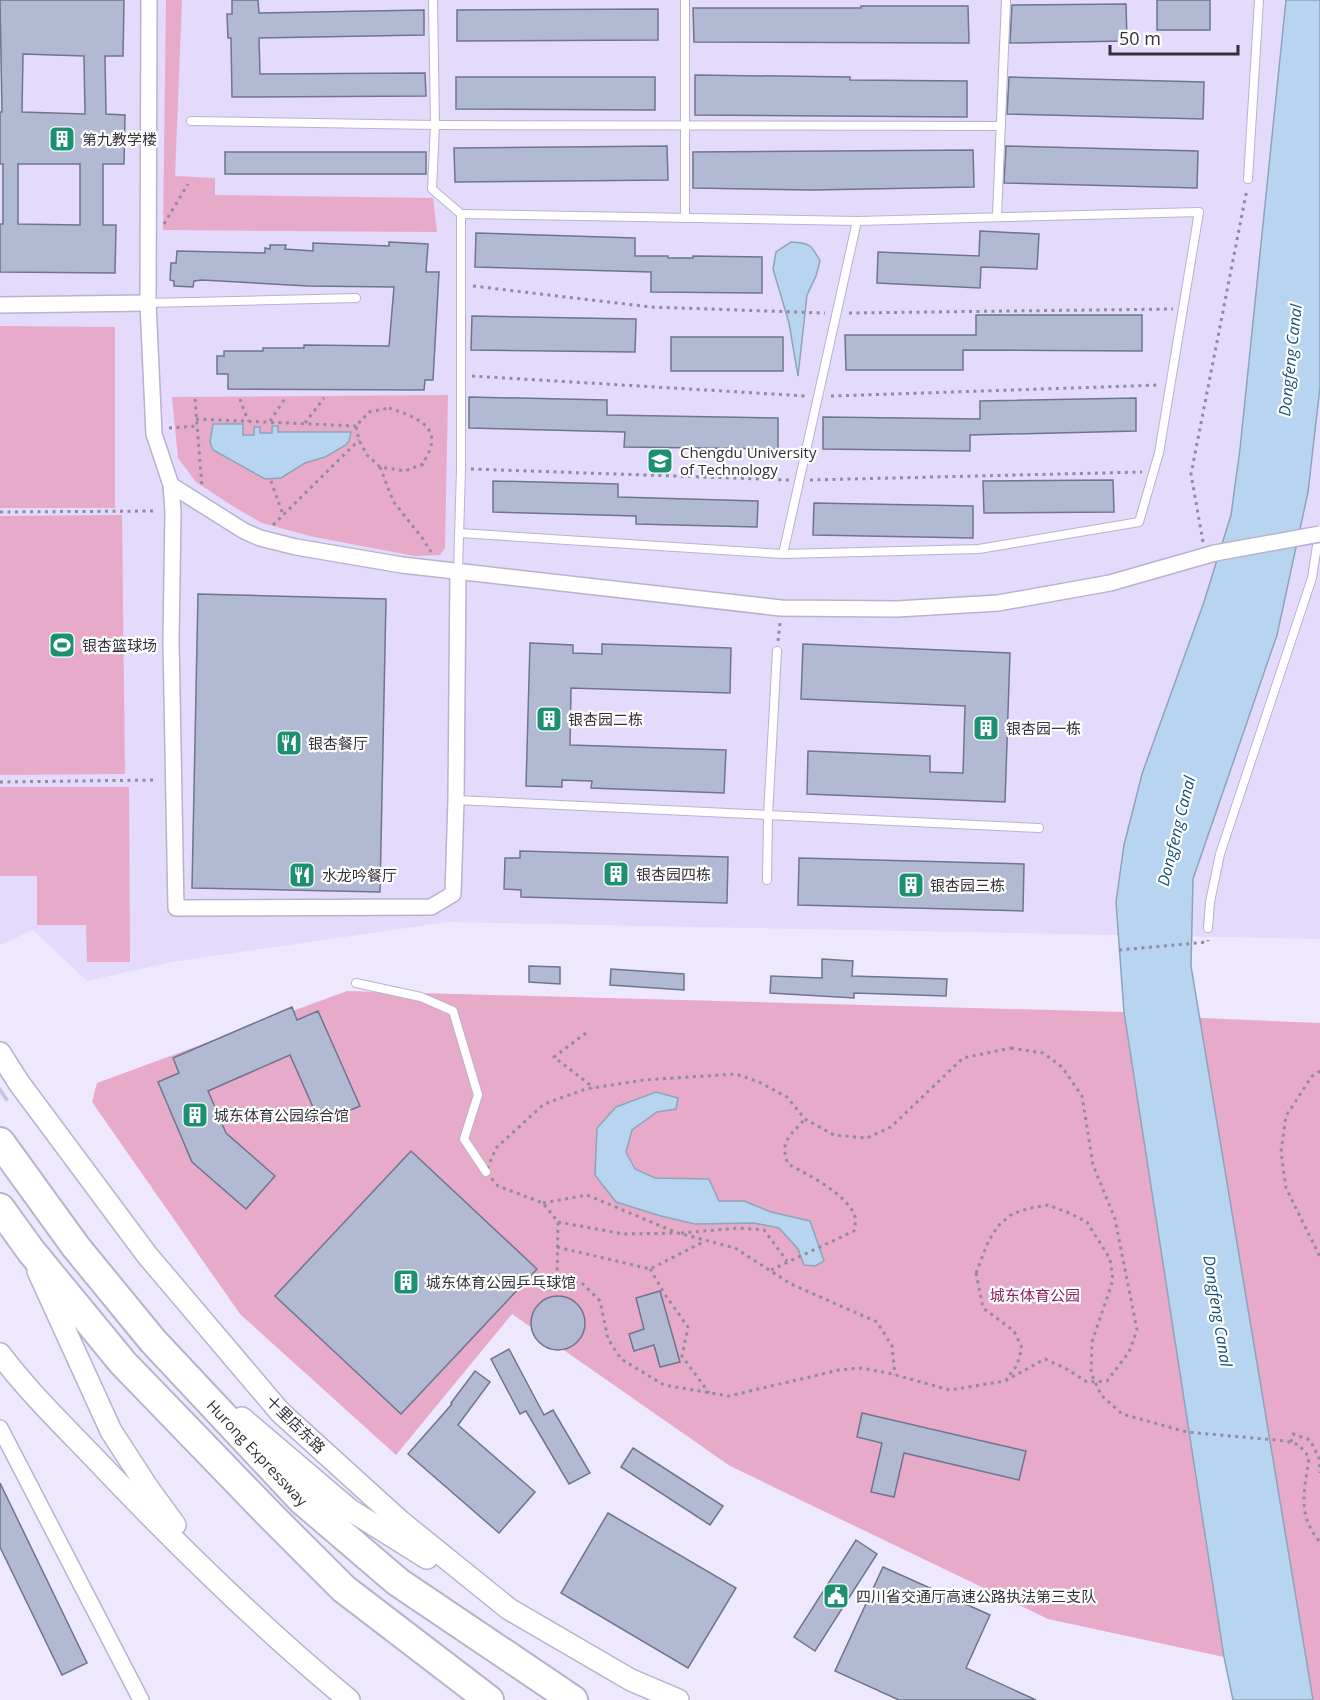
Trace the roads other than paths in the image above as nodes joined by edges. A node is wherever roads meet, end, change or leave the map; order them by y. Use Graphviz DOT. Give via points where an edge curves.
graph roads {
  1 [pos="149,0"];
  2 [pos="433,0"];
  3 [pos="686,0"];
  4 [pos="1006,0"];
  5 [pos="1259,0"];
  6 [pos="191,121"];
  7 [pos="435,125"];
  8 [pos="685,126"];
  9 [pos="1001,126"];
  10 [pos="1248,179"];
  11 [pos="461,214"];
  12 [pos="997,216"];
  13 [pos="685,218"];
  14 [pos="857,220"];
  15 [pos="356,298"];
  16 [pos="148,303"];
  17 [pos="0,305"];
  18 [pos="171,484"];
  19 [pos="1320,529"];
  20 [pos="459,533"];
  21 [pos="1320,534"];
  22 [pos="783,554"];
  23 [pos="458,571"];
  24 [pos="777,651"];
  25 [pos="456,800"];
  26 [pos="768,816"];
  27 [pos="1039,828"];
  28 [pos="767,880"];
  29 [pos="1208,928"];
  30 [pos="356,983"];
  31 [pos="0,1053"];
  32 [pos="0,1142"];
  33 [pos="486,1172"];
  34 [pos="0,1208"];
  35 [pos="25,1243"];
  36 [pos="136,1321"];
  37 [pos="0,1354"];
  38 [pos="0,1428"];
  39 [pos="218,1583"];
  40 [pos="509,1609"];
  41 [pos="141,1700"];
  42 [pos="349,1700"];
  43 [pos="489,1700"];
  44 [pos="573,1700"];
  45 [pos="678,1700"];
  1 -- 16 [label="street"];
  2 -- 7 [label="lane"];
  3 -- 8 [label="lane"];
  4 -- 9 [label="lane"];
  5 -- 10 [label="lane"];
  6 -- 7 [label="lane"];
  7 -- 8 [label="lane"];
  7 -- 11 [label="lane" via="432,189"];
  8 -- 9 [label="lane"];
  8 -- 13 [label="lane"];
  9 -- 12 [label="lane"];
  11 -- 13 [label="lane"];
  11 -- 20 [label="lane"];
  12 -- 14 [label="lane"];
  12 -- 22 [label="lane" via="1199,212 1159,453 1139,522 979,549"];
  13 -- 14 [label="lane"];
  14 -- 22 [label="lane"];
  15 -- 16 [label="lane"];
  16 -- 17 [label="street"];
  16 -- 18 [label="street" via="154,434"];
  18 -- 23 [label="street" via="260,538 296,548"];
  18 -- 25 [label="street" via="176,908 431,907 453,894"];
  19 -- 29 [label="lane" via="1312,579 1220,854"];
  20 -- 22 [label="lane"];
  20 -- 23 [label="lane"];
  21 -- 23 [label="street, bridge" via="1210,554 1110,583 998,603 897,609 782,609"];
  23 -- 25 [label="street"];
  24 -- 26 [label="lane"];
  25 -- 26 [label="lane"];
  26 -- 27 [label="lane"];
  26 -- 28 [label="lane"];
  30 -- 33 [label="lane" via="421,997 453,1011 478,1095 464,1139"];
  31 -- 40 [label="street, 十里店东路" via="11,1087 280,1412 400,1521"];
  32 -- 36 [label="highway, Hurong Expressway"];
  34 -- 35 [label="highway"];
  35 -- 39 [label="street" via="111,1431"];
  35 -- 43 [label="highway" via="123,1363 344,1589"];
  36 -- 40 [label="street" via="260,1435 350,1510"];
  36 -- 44 [label="highway, Hurong Expressway" via="302,1500 398,1582"];
  37 -- 39 [label="street" via="18,1378"];
  38 -- 41 [label="street"];
  39 -- 42 [label="street"];
  40 -- 45 [label="street, 十里店东路" via="631,1680"];
}
